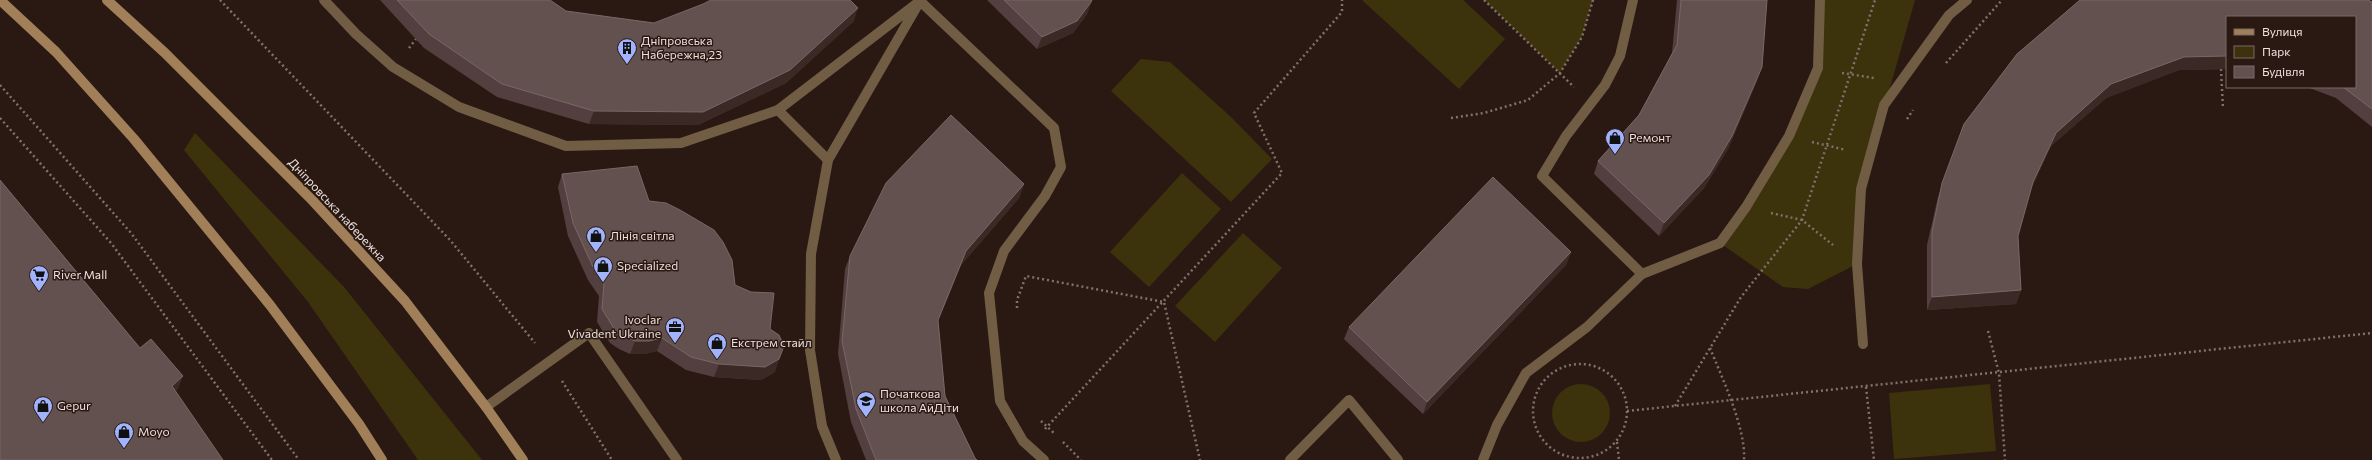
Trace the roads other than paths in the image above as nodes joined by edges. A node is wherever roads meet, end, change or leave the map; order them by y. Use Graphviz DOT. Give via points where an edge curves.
graph roads {
  1 [pos="0,0"];
  2 [pos="107,0"];
  3 [pos="324,0"];
  4 [pos="920,0"];
  5 [pos="1633,0"];
  6 [pos="1820,0"];
  7 [pos="1967,0"];
  8 [pos="778,110"];
  9 [pos="828,160"];
  10 [pos="1642,274"];
  11 [pos="1863,344"];
  12 [pos="486,407"];
  13 [pos="382,460"];
  14 [pos="523,460"];
  15 [pos="677,460"];
  16 [pos="836,460"];
  17 [pos="1044,460"];
  18 [pos="1290,460"];
  19 [pos="1398,460"];
  20 [pos="1484,460"];
  1 -- 13 [label="main road" via="56,52 134,139 270,305 359,424"];
  2 -- 12 [label="main road, Дніпровська набережна" via="165,53 313,201 405,301"];
  3 -- 8 [label="lane" via="356,34 393,67 459,107 566,146 681,143"];
  4 -- 8 [label="lane"];
  4 -- 9 [label="lane"];
  4 -- 17 [label="lane" via="1054,128 1061,167 1046,196 1004,251 989,293 1000,401 1023,441"];
  5 -- 10 [label="lane" via="1620,56 1592,104 1566,136 1542,176"];
  6 -- 10 [label="lane" via="1818,68 1789,136 1746,207 1720,243"];
  7 -- 11 [label="lane" via="1949,15 1884,105 1861,189 1857,264"];
  8 -- 9 [label="lane"];
  9 -- 16 [label="lane" via="811,254 810,350 822,426"];
  10 -- 20 [label="lane" via="1587,327 1526,373 1497,425"];
  12 -- 14 [label="main road, Дніпровська набережна"];
  12 -- 15 [label="lane" via="589,333"];
  18 -- 19 [label="lane" via="1349,400"];
}
